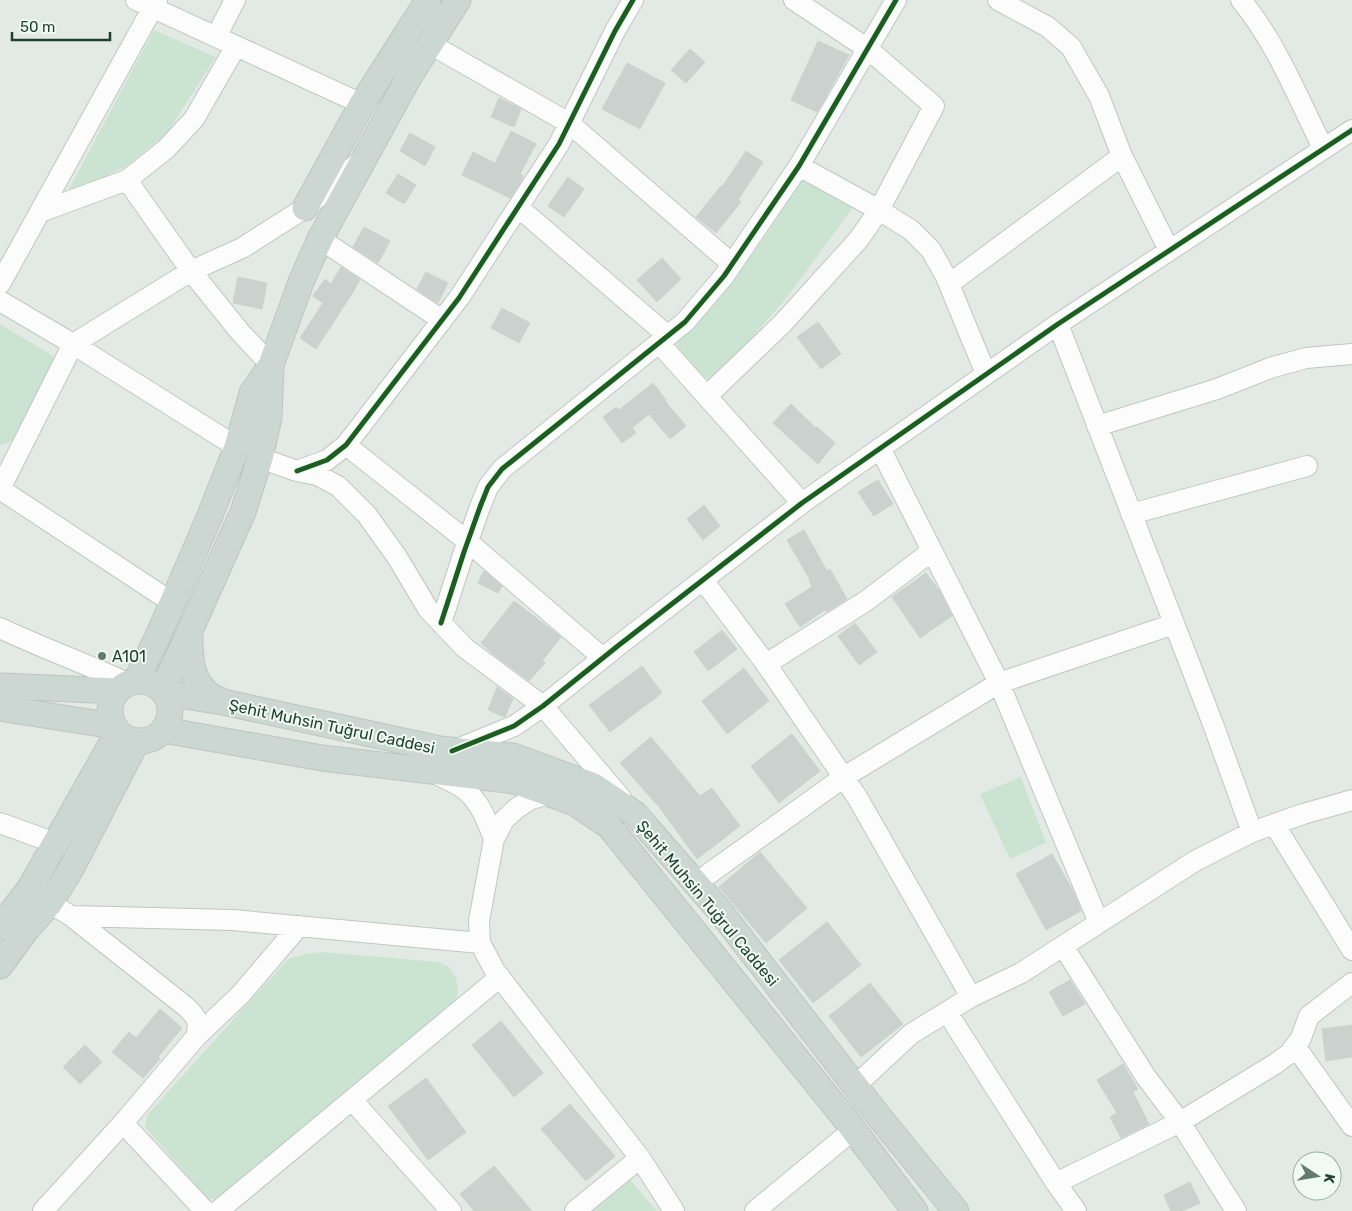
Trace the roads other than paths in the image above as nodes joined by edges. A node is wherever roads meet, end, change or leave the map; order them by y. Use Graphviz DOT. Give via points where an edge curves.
graph roads {
  1 [pos="235,0"];
  2 [pos="428,0"];
  3 [pos="458,0"];
  4 [pos="633,0"];
  5 [pos="794,0"];
  6 [pos="896,0"];
  7 [pos="998,0"];
  8 [pos="1243,1"];
  9 [pos="148,3"];
  10 [pos="216,37"];
  11 [pos="430,44"];
  12 [pos="236,46"];
  13 [pos="868,49"];
  14 [pos="362,104"];
  15 [pos="569,123"];
  16 [pos="1352,130"];
  17 [pos="1323,148"];
  18 [pos="1122,156"];
  19 [pos="365,158"];
  20 [pos="799,166"];
  21 [pos="127,180"];
  22 [pos="518,207"];
  23 [pos="305,208"];
  24 [pos="879,210"];
  25 [pos="40,212"];
  26 [pos="320,239"];
  27 [pos="1169,250"];
  28 [pos="732,264"];
  29 [pos="191,271"];
  30 [pos="0,284"];
  31 [pos="949,284"];
  32 [pos="0,301"];
  33 [pos="442,320"];
  34 [pos="1058,324"];
  35 [pos="664,339"];
  36 [pos="73,344"];
  37 [pos="1352,354"];
  38 [pos="270,365"];
  39 [pos="986,374"];
  40 [pos="707,396"];
  41 [pos="1097,426"];
  42 [pos="346,446"];
  43 [pos="237,447"];
  44 [pos="880,448"];
  45 [pos="260,458"];
  46 [pos="6,463"];
  47 [pos="1307,466"];
  48 [pos="297,471"];
  49 [pos="0,489"];
  50 [pos="802,503"];
  51 [pos="1131,514"];
  52 [pos="467,541"];
  53 [pos="932,551"];
  54 [pos="703,580"];
  55 [pos="172,602"];
  56 [pos="441,623"];
  57 [pos="1174,624"];
  58 [pos="0,628"];
  59 [pos="191,630"];
  60 [pos="603,658"];
  61 [pos="766,664"];
  62 [pos="999,683"];
  63 [pos="127,685"];
  64 [pos="0,686"];
  65 [pos="163,692"];
  66 [pos="223,702"];
  67 [pos="544,706"];
  68 [pos="0,708"];
  69 [pos="163,730"];
  70 [pos="123,733"];
  71 [pos="452,751"];
  72 [pos="429,771"];
  73 [pos="844,777"];
  74 [pos="549,794"];
  75 [pos="1352,800"];
  76 [pos="635,814"];
  77 [pos="0,823"];
  78 [pos="1274,824"];
  79 [pos="1252,832"];
  80 [pos="494,839"];
  81 [pos="55,843"];
  82 [pos="696,884"];
  83 [pos="50,903"];
  84 [pos="71,916"];
  85 [pos="1099,923"];
  86 [pos="299,926"];
  87 [pos="0,928"];
  88 [pos="480,943"];
  89 [pos="1063,946"];
  90 [pos="1352,950"];
  91 [pos="0,966"];
  92 [pos="500,978"];
  93 [pos="1352,984"];
  94 [pos="971,997"];
  95 [pos="947,1012"];
  96 [pos="196,1037"];
  97 [pos="1295,1046"];
  98 [pos="855,1086"];
  99 [pos="352,1100"];
  100 [pos="1180,1122"];
  101 [pos="123,1123"];
  102 [pos="1352,1126"];
  103 [pos="853,1130"];
  104 [pos="640,1158"];
  105 [pos="1056,1184"];
  106 [pos="44,1211"];
  107 [pos="205,1211"];
  108 [pos="218,1211"];
  109 [pos="451,1211"];
  110 [pos="575,1211"];
  111 [pos="674,1211"];
  112 [pos="755,1211"];
  113 [pos="915,1211"];
  114 [pos="956,1211"];
  115 [pos="1076,1211"];
  116 [pos="1236,1211"];
  1 -- 10 [label="street"];
  2 -- 14 [label="main road"];
  3 -- 11 [label="main road"];
  4 -- 15 [label="street"];
  5 -- 13 [label="street"];
  6 -- 13 [label="street"];
  7 -- 18 [label="street" via="1048,27 1071,47 1099,96"];
  8 -- 17 [label="street" via="1285,70"];
  9 -- 10 [label="street"];
  9 -- 25 [label="street"];
  10 -- 12 [label="street"];
  11 -- 15 [label="street"];
  11 -- 19 [label="main road"];
  12 -- 14 [label="street"];
  12 -- 21 [label="street" via="194,118 166,149"];
  13 -- 20 [label="street"];
  13 -- 24 [label="street" via="934,106"];
  14 -- 23 [label="main road"];
  15 -- 22 [label="street"];
  15 -- 28 [label="street"];
  16 -- 17 [label="street"];
  17 -- 27 [label="street"];
  18 -- 27 [label="street"];
  18 -- 31 [label="street"];
  19 -- 23 [label="street"];
  19 -- 26 [label="main road"];
  20 -- 24 [label="street"];
  20 -- 28 [label="street"];
  21 -- 25 [label="street"];
  21 -- 29 [label="street"];
  22 -- 33 [label="street"];
  22 -- 35 [label="street"];
  23 -- 29 [label="street" via="242,248"];
  24 -- 31 [label="street" via="911,230 931,250"];
  24 -- 40 [label="street" via="859,239 789,316"];
  25 -- 30 [label="street"];
  26 -- 33 [label="street"];
  26 -- 38 [label="main road"];
  27 -- 34 [label="street"];
  28 -- 35 [label="street" via="685,322"];
  29 -- 36 [label="street"];
  29 -- 38 [label="street"];
  31 -- 39 [label="street"];
  32 -- 36 [label="street"];
  33 -- 42 [label="street"];
  34 -- 39 [label="street"];
  34 -- 41 [label="street"];
  35 -- 40 [label="street"];
  35 -- 52 [label="street" via="502,469 488,487"];
  36 -- 43 [label="street"];
  36 -- 46 [label="street"];
  37 -- 41 [label="street" via="1306,358 1270,368 1217,389"];
  38 -- 43 [label="main road" via="252,393"];
  38 -- 45 [label="main road" via="268,418"];
  39 -- 44 [label="street"];
  40 -- 50 [label="street"];
  41 -- 51 [label="street"];
  42 -- 48 [label="street" via="327,460"];
  42 -- 52 [label="street"];
  43 -- 55 [label="main road"];
  44 -- 50 [label="street"];
  44 -- 53 [label="street"];
  45 -- 48 [label="street"];
  45 -- 59 [label="main road" via="243,512"];
  46 -- 49 [label="street"];
  47 -- 51 [label="street"];
  48 -- 56 [label="street" via="317,475 338,486 367,515 428,609"];
  49 -- 55 [label="street"];
  50 -- 54 [label="street"];
  51 -- 57 [label="street"];
  52 -- 56 [label="street"];
  52 -- 60 [label="street"];
  53 -- 61 [label="street" via="866,601"];
  53 -- 62 [label="street"];
  54 -- 60 [label="street"];
  54 -- 61 [label="street"];
  55 -- 63 [label="main road"];
  56 -- 67 [label="street" via="465,648"];
  57 -- 62 [label="street"];
  57 -- 79 [label="street"];
  58 -- 63 [label="street" via="83,662"];
  59 -- 65 [label="main road"];
  59 -- 66 [label="main road" via="193,674 206,692"];
  60 -- 67 [label="street"];
  61 -- 73 [label="street"];
  62 -- 73 [label="street"];
  62 -- 85 [label="street"];
  63 -- 64 [label="main road"];
  63 -- 65 [label="main road" via="150,682"];
  63 -- 70 [label="main road" via="111,700 110,709 110,718"];
  65 -- 66 [label="main road, Şehit Muhsin Tuğrul Caddesi"];
  65 -- 69 [label="main road" via="170,711"];
  66 -- 71 [label="main road, Şehit Muhsin Tuğrul Caddesi"];
  67 -- 71 [label="street" via="514,726"];
  67 -- 76 [label="street"];
  68 -- 70 [label="main road"];
  69 -- 70 [label="main road" via="152,738"];
  69 -- 72 [label="main road, Şehit Muhsin Tuğrul Caddesi" via="322,758"];
  70 -- 81 [label="main road"];
  70 -- 83 [label="main road" via="71,869"];
  71 -- 76 [label="main road, Şehit Muhsin Tuğrul Caddesi" via="513,756 594,786"];
  72 -- 74 [label="main road, Şehit Muhsin Tuğrul Caddesi" via="515,781"];
  72 -- 80 [label="street" via="474,798"];
  73 -- 82 [label="street"];
  73 -- 94 [label="street"];
  74 -- 80 [label="street" via="531,799 517,808 504,820"];
  74 -- 103 [label="main road, Şehit Muhsin Tuğrul Caddesi" via="575,803 609,826"];
  75 -- 78 [label="street"];
  76 -- 82 [label="main road, Şehit Muhsin Tuğrul Caddesi"];
  77 -- 81 [label="street"];
  78 -- 79 [label="street"];
  78 -- 90 [label="street"];
  79 -- 85 [label="street" via="1195,861"];
  80 -- 88 [label="street" via="479,921"];
  81 -- 87 [label="main road" via="30,888"];
  82 -- 98 [label="main road, Şehit Muhsin Tuğrul Caddesi"];
  83 -- 84 [label="street"];
  83 -- 91 [label="main road"];
  84 -- 86 [label="street" via="233,920"];
  84 -- 96 [label="street" via="196,1016"];
  85 -- 89 [label="street"];
  86 -- 88 [label="street"];
  86 -- 96 [label="street" via="241,994"];
  88 -- 92 [label="street"];
  89 -- 94 [label="street" via="1021,973"];
  89 -- 100 [label="street" via="1146,1077"];
  92 -- 99 [label="street"];
  92 -- 104 [label="street"];
  93 -- 97 [label="street" via="1309,1016"];
  94 -- 95 [label="street"];
  95 -- 98 [label="street" via="911,1034"];
  95 -- 105 [label="street"];
  96 -- 101 [label="street"];
  97 -- 100 [label="street" via="1275,1064"];
  97 -- 102 [label="street"];
  98 -- 114 [label="main road, Şehit Muhsin Tuğrul Caddesi"];
  99 -- 108 [label="street"];
  99 -- 109 [label="street"];
  100 -- 105 [label="street"];
  100 -- 116 [label="street"];
  101 -- 106 [label="street"];
  101 -- 107 [label="street"];
  103 -- 112 [label="street"];
  103 -- 113 [label="main road, Şehit Muhsin Tuğrul Caddesi"];
  104 -- 110 [label="street"];
  104 -- 111 [label="street"];
  105 -- 115 [label="street"];
}
